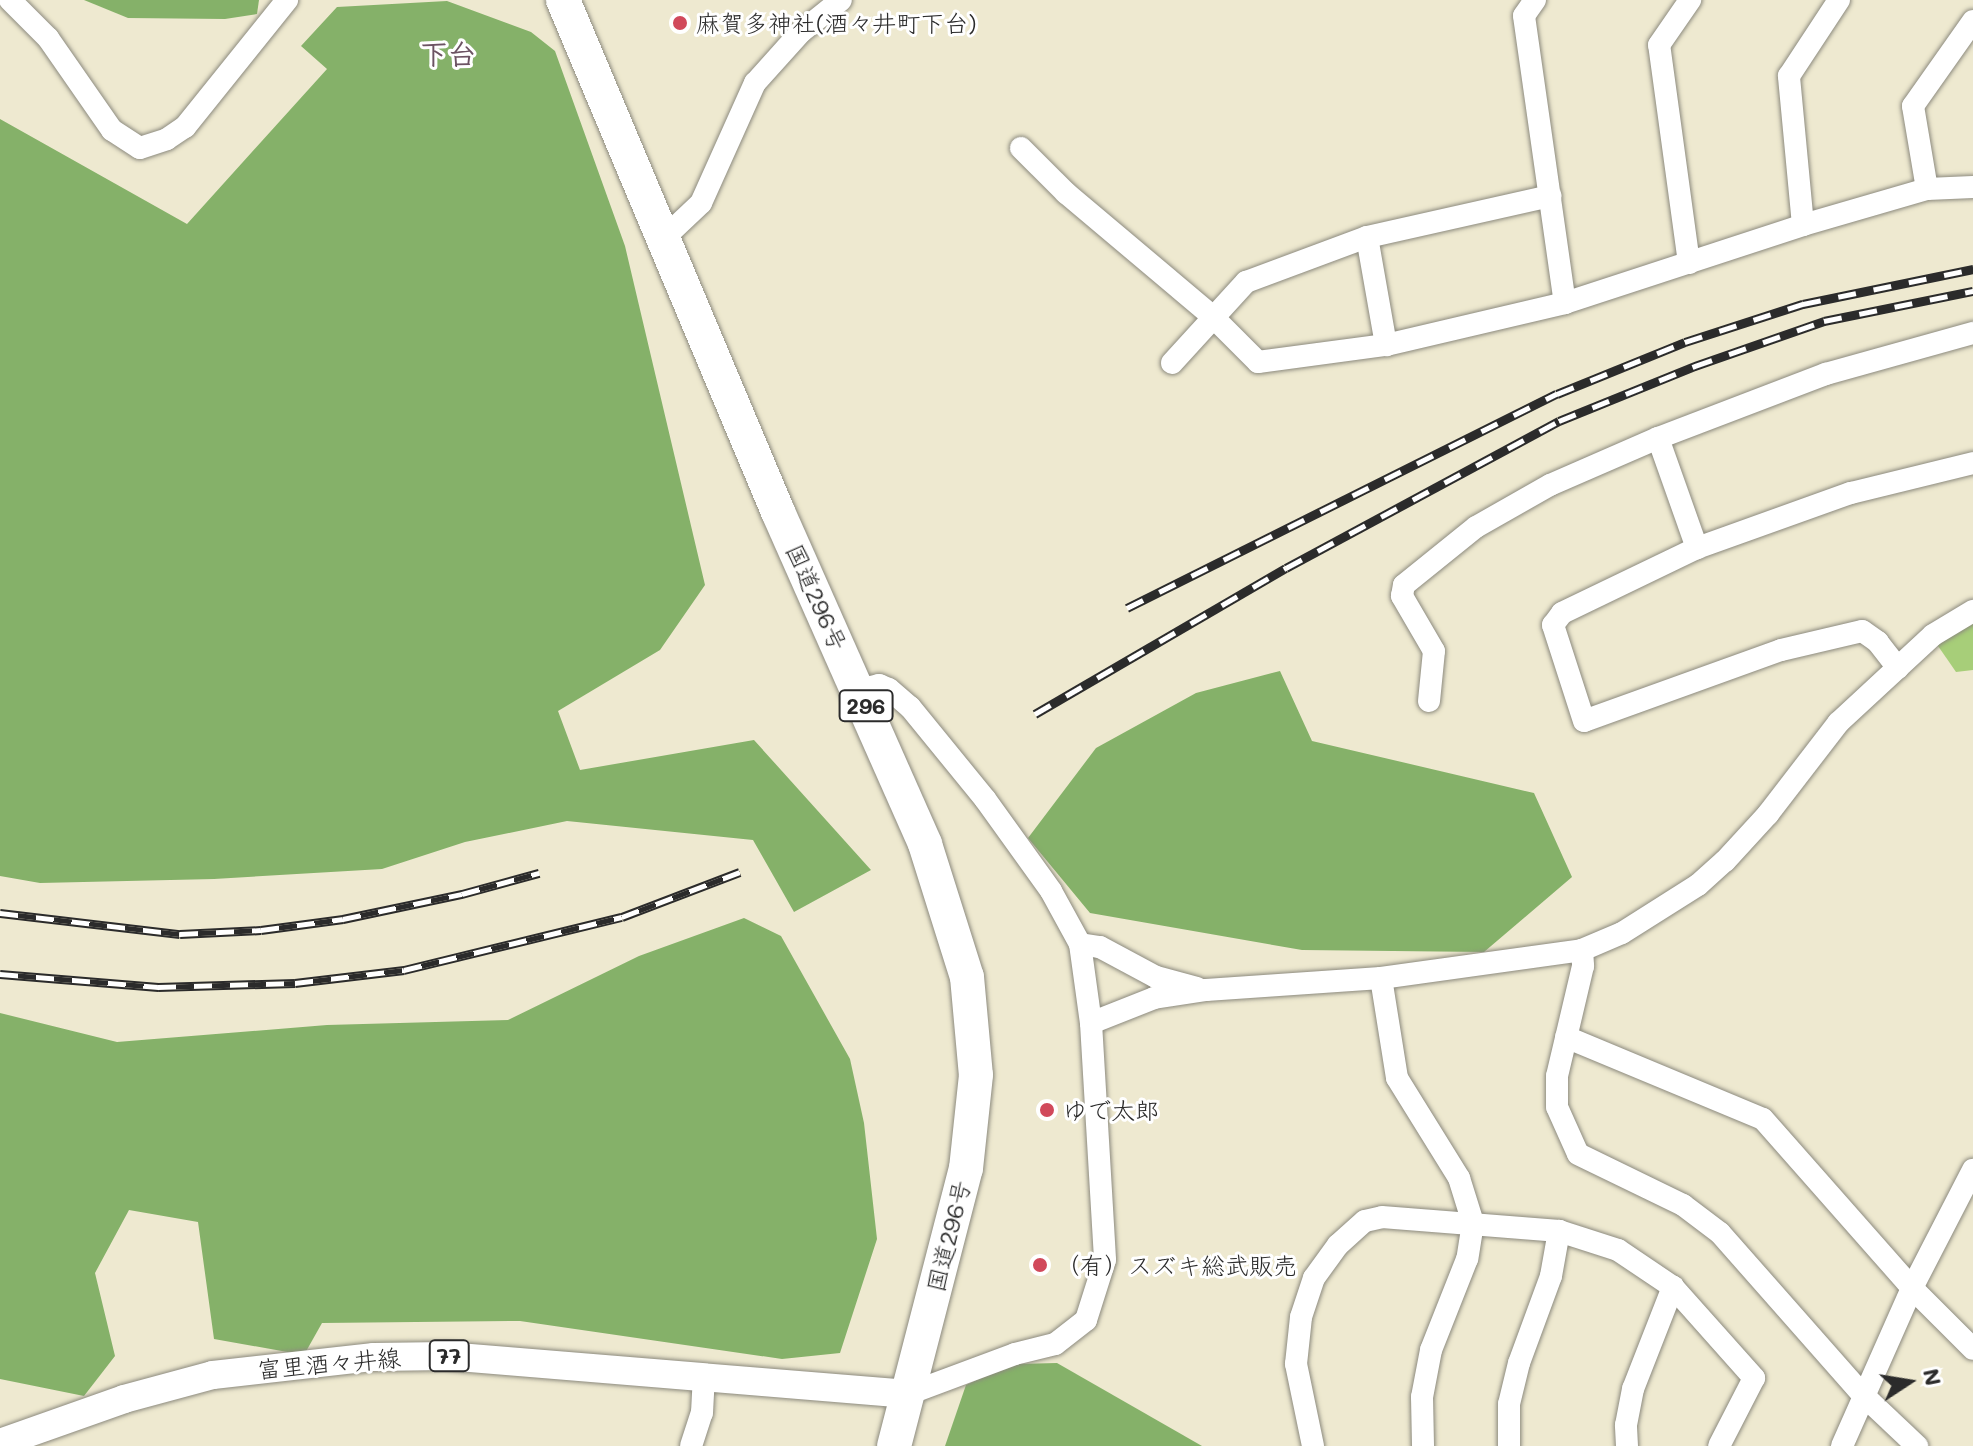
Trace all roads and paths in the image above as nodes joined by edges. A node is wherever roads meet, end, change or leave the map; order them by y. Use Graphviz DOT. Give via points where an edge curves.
graph roads {
  1 [pos="10,0"];
  2 [pos="287,0"];
  3 [pos="563,0"];
  4 [pos="841,0"];
  5 [pos="1535,0"];
  6 [pos="1690,0"];
  7 [pos="1839,0"];
  8 [pos="1973,21"];
  9 [pos="1021,148"];
  10 [pos="1973,187"];
  11 [pos="1927,189"];
  12 [pos="1550,196"];
  13 [pos="1803,225"];
  14 [pos="1367,237"];
  15 [pos="664,238"];
  16 [pos="1689,263"];
  17 [pos="1565,303"];
  18 [pos="1212,316"];
  19 [pos="1973,333"];
  20 [pos="1386,345"];
  21 [pos="1172,363"];
  22 [pos="1658,438"];
  23 [pos="1973,463"];
  24 [pos="1697,548"];
  25 [pos="1973,611"];
  26 [pos="1898,668"];
  27 [pos="859,690"];
  28 [pos="1429,701"];
  29 [pos="1080,944"];
  30 [pos="1582,950"];
  31 [pos="1381,978"];
  32 [pos="1206,990"];
  33 [pos="1091,1023"];
  34 [pos="1566,1037"];
  35 [pos="1971,1180"];
  36 [pos="1473,1223"];
  37 [pos="1559,1231"];
  38 [pos="1673,1287"];
  39 [pos="1912,1288"];
  40 [pos="1973,1349"];
  41 [pos="704,1375"];
  42 [pos="908,1394"];
  43 [pos="1862,1394"];
  44 [pos="0,1443"];
  45 [pos="691,1446"];
  46 [pos="894,1446"];
  47 [pos="1313,1446"];
  48 [pos="1423,1446"];
  49 [pos="1509,1446"];
  50 [pos="1627,1446"];
  51 [pos="1719,1446"];
  52 [pos="1842,1446"];
  53 [pos="1917,1446"];
  1 -- 2 [label="street" via="48,38 112,130 140,148 185,127"];
  3 -- 15 [label="highway, 国道296号 / 296"];
  4 -- 15 [label="street" via="801,32 755,83 701,203"];
  5 -- 12 [label="street" via="1524,16"];
  6 -- 16 [label="street" via="1659,45"];
  7 -- 13 [label="street" via="1789,76"];
  8 -- 11 [label="street" via="1913,106"];
  9 -- 18 [label="street" via="1066,193"];
  10 -- 11 [label="street"];
  11 -- 13 [label="street"];
  12 -- 14 [label="street"];
  12 -- 17 [label="street"];
  13 -- 16 [label="street"];
  14 -- 18 [label="street" via="1246,282"];
  14 -- 20 [label="street"];
  15 -- 27 [label="highway, 国道296号 / 296"];
  16 -- 17 [label="street"];
  17 -- 20 [label="street"];
  18 -- 20 [label="street" via="1258,362"];
  18 -- 21 [label="street"];
  19 -- 22 [label="street" via="1826,374"];
  22 -- 24 [label="street"];
  22 -- 28 [label="street" via="1550,485 1476,527 1404,585 1402,596 1434,651"];
  23 -- 24 [label="street" via="1851,493"];
  24 -- 26 [label="street" via="1562,613 1553,625 1584,721 1781,650 1862,631"];
  25 -- 26 [label="street" via="1933,635"];
  26 -- 30 [label="street" via="1838,723 1768,814 1698,885 1622,933"];
  27 -- 29 [label="street" via="879,685 910,707 1010,833 1066,914"];
  27 -- 42 [label="highway, 国道296号 / 296" via="950,915 974,1025 976,1075 966,1168"];
  29 -- 32 [label="street" via="1100,947 1156,977"];
  29 -- 33 [label="street"];
  30 -- 31 [label="street"];
  30 -- 34 [label="street"];
  31 -- 32 [label="street"];
  31 -- 36 [label="street" via="1397,1078 1459,1178"];
  32 -- 33 [label="street" via="1135,1003"];
  33 -- 42 [label="street" via="1105,1260 1086,1320 1055,1344"];
  34 -- 39 [label="street" via="1763,1119"];
  34 -- 43 [label="street" via="1557,1107 1578,1154 1683,1205 1720,1233"];
  35 -- 39 [label="street"];
  36 -- 37 [label="street"];
  36 -- 47 [label="street" via="1382,1217 1365,1221 1314,1278 1301,1317 1296,1364"];
  36 -- 48 [label="street" via="1467,1259 1431,1350 1422,1397"];
  37 -- 38 [label="street" via="1618,1250"];
  37 -- 49 [label="street" via="1551,1276 1509,1404"];
  38 -- 50 [label="street" via="1633,1389"];
  38 -- 51 [label="street" via="1754,1378"];
  39 -- 40 [label="street"];
  39 -- 43 [label="street"];
  41 -- 42 [label="main road, 富里酒々井線 / 77"];
  41 -- 44 [label="main road, 富里酒々井線 / 77" via="446,1356 329,1360 213,1375 124,1399"];
  41 -- 45 [label="street" via="702,1413"];
  42 -- 46 [label="highway, 国道296号 / 296"];
  43 -- 52 [label="street"];
  43 -- 53 [label="street"];
}
